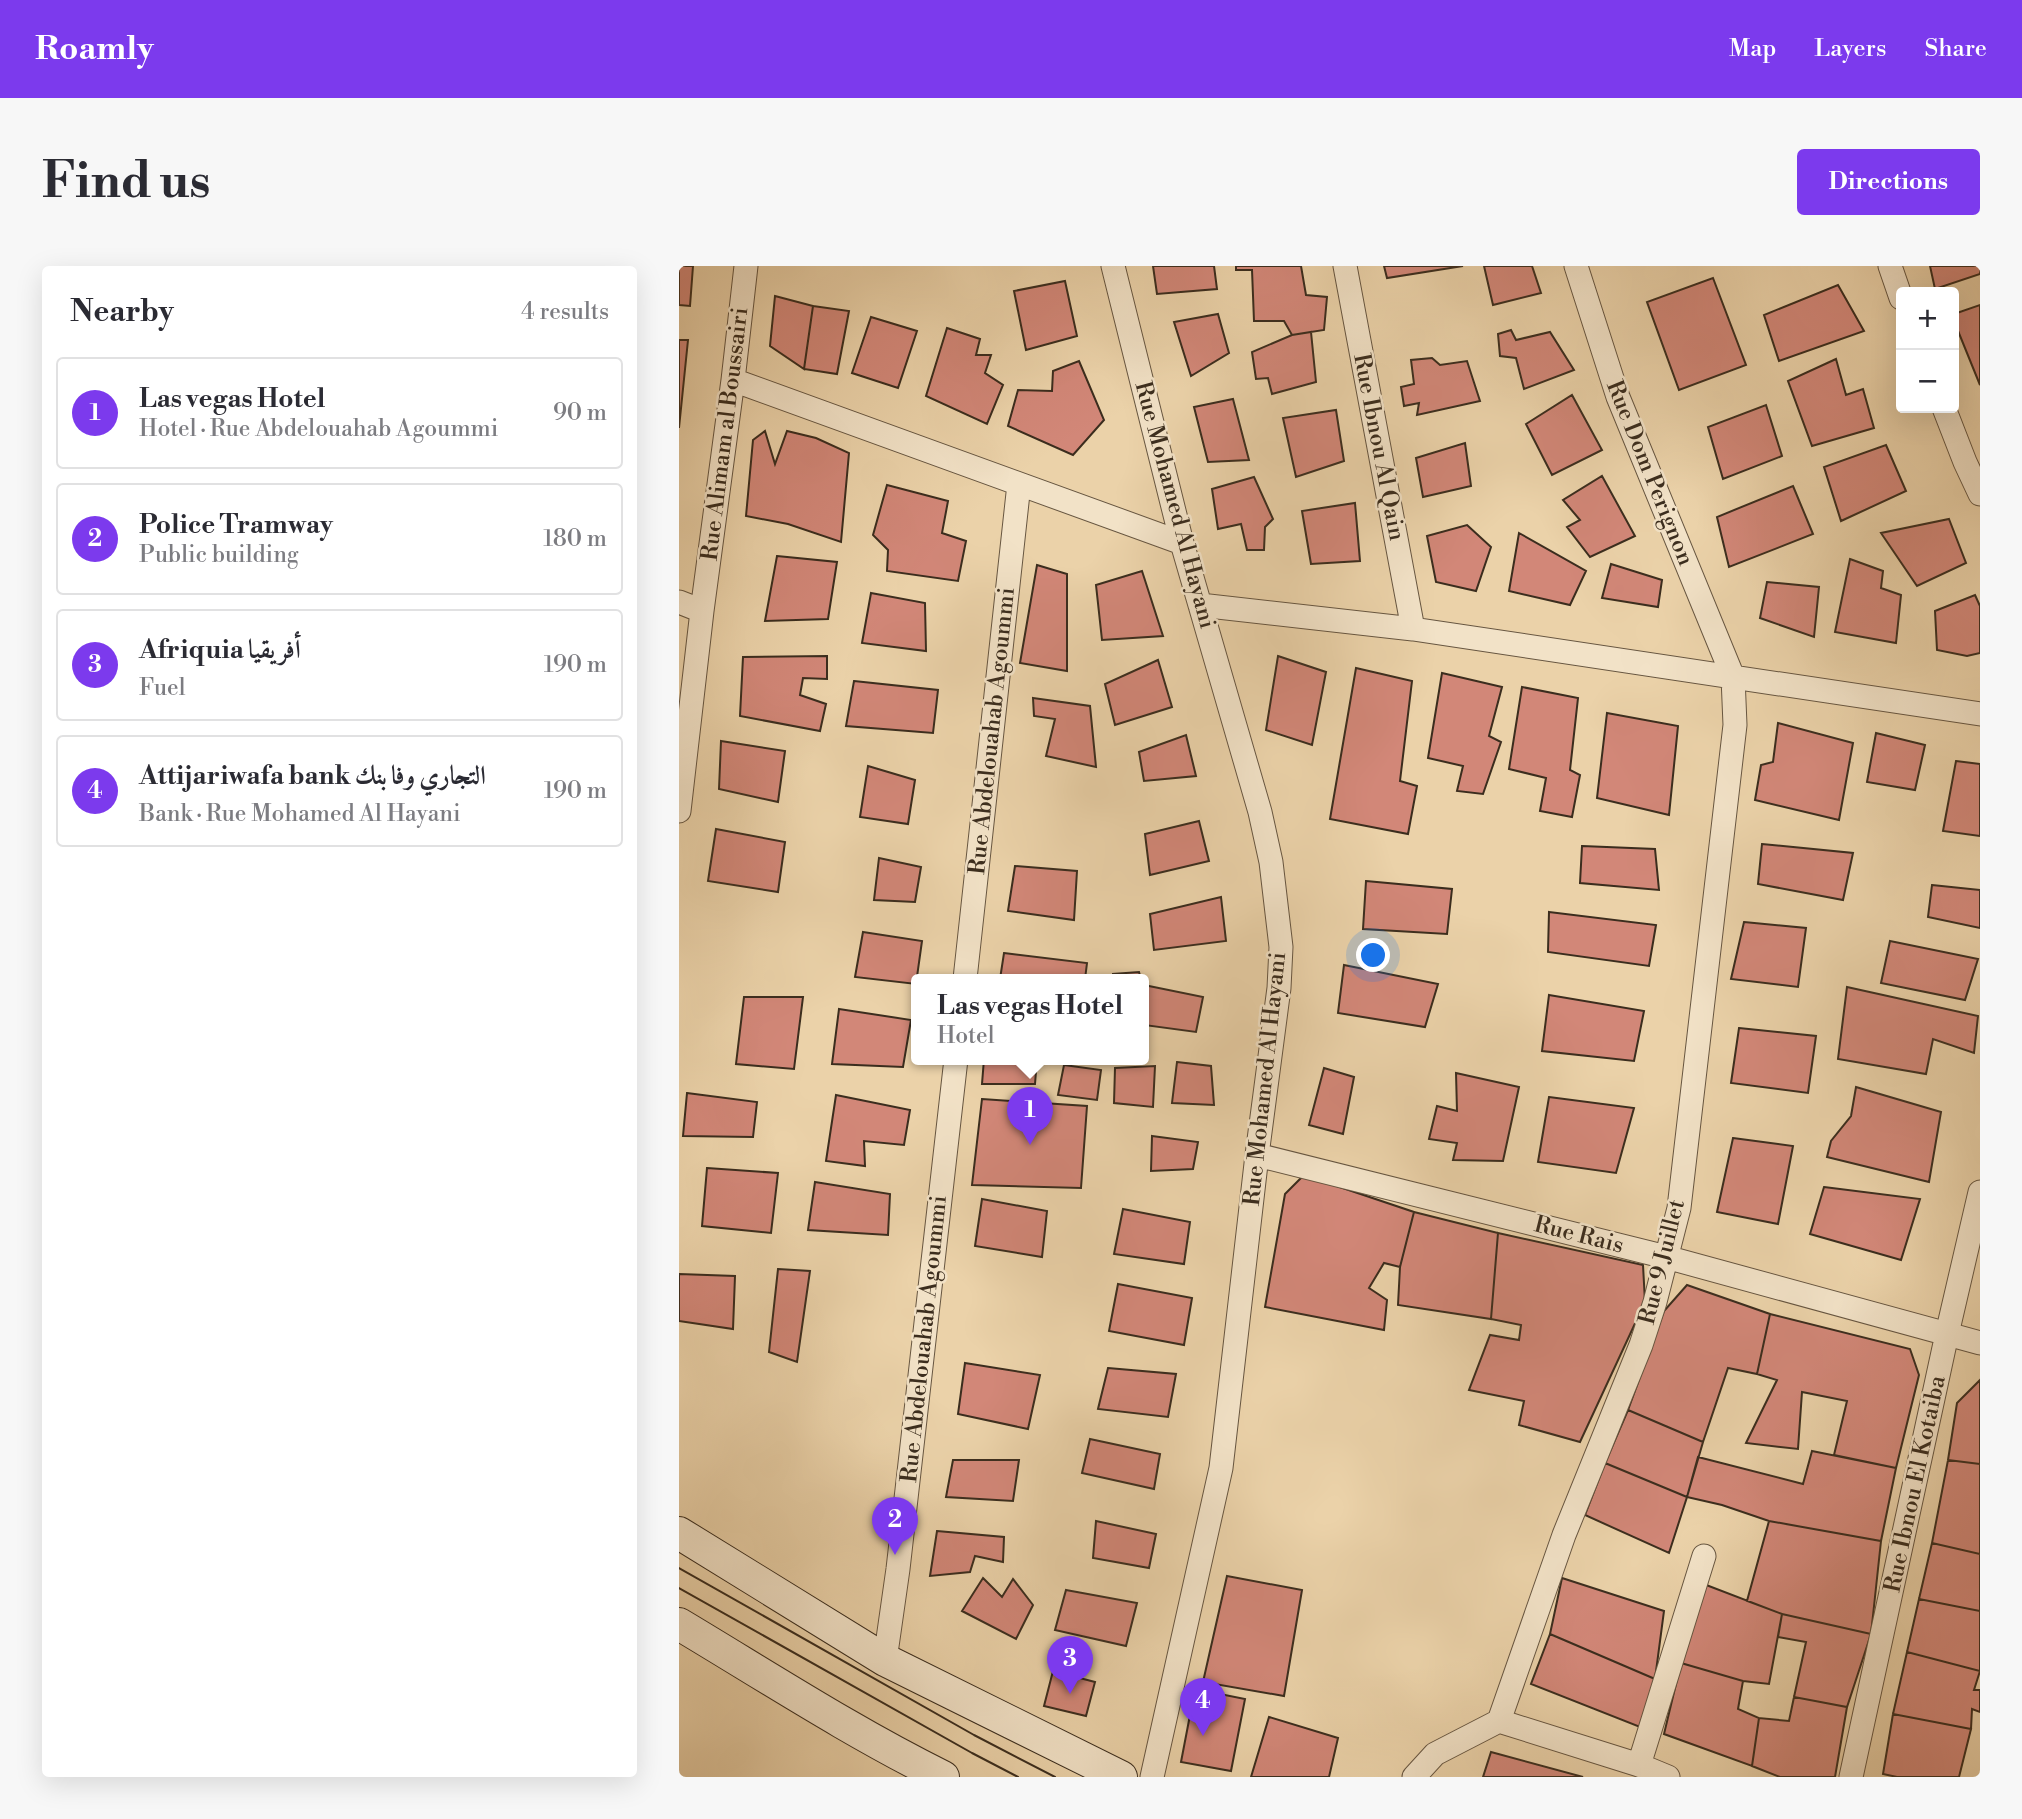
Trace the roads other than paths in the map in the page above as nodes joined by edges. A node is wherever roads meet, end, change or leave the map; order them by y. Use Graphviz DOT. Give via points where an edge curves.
graph roads {
  1 [pos="746,266"];
  2 [pos="1113,266"];
  3 [pos="1345,266"];
  4 [pos="1576,266"];
  5 [pos="1890,266"];
  6 [pos="1897,287"];
  7 [pos="733,380"];
  8 [pos="1946,413"];
  9 [pos="1019,484"];
  10 [pos="1980,494"];
  11 [pos="1182,543"];
  12 [pos="679,602"];
  13 [pos="1200,605"];
  14 [pos="702,611"];
  15 [pos="1413,629"];
  16 [pos="1733,677"];
  17 [pos="1980,713"];
  18 [pos="679,811"];
  19 [pos="966,974"];
  20 [pos="955,1065"];
  21 [pos="1257,1155"];
  22 [pos="1980,1192"];
  23 [pos="1667,1257"];
  24 [pos="1947,1334"];
  25 [pos="1980,1343"];
  26 [pos="679,1533"];
  27 [pos="1704,1556"];
  28 [pos="679,1624"];
  29 [pos="885,1660"];
  30 [pos="1500,1721"];
  31 [pos="1639,1765"];
  32 [pos="943,1777"];
  33 [pos="1121,1777"];
  34 [pos="1152,1777"];
  35 [pos="1414,1777"];
  36 [pos="1668,1777"];
  37 [pos="1851,1777"];
  1 -- 7 [label="street, Rue Alimam al Boussairi"];
  2 -- 11 [label="street, Rue Mohamed Al Hayani"];
  3 -- 15 [label="street, Rue Ibnou Al Qain"];
  4 -- 16 [label="street, Rue Dom Perignon" via="1618,397"];
  5 -- 6 [label="street"];
  7 -- 9 [label="street"];
  7 -- 14 [label="street, Rue Alimam al Boussairi"];
  8 -- 10 [label="street"];
  9 -- 11 [label="street"];
  9 -- 19 [label="street, Rue Abdelouahab Agoummi"];
  11 -- 13 [label="street, Rue Mohamed Al Hayani"];
  12 -- 14 [label="street"];
  13 -- 15 [label="street"];
  13 -- 21 [label="street, Rue Mohamed Al Hayani" via="1260,812 1281,947"];
  14 -- 18 [label="street, Rue Alimam al Boussairi"];
  15 -- 16 [label="street"];
  16 -- 17 [label="street"];
  16 -- 23 [label="street, Rue 9 Juillet" via="1735,725 1678,1208"];
  20 -- 29 [label="street, Rue Abdelouahab Agoummi"];
  21 -- 23 [label="street, Rue Rais"];
  21 -- 34 [label="street, Rue Mohamed Al Hayani" via="1221,1468"];
  22 -- 24 [label="street, Rue Ibnou El Kotaiba"];
  23 -- 24 [label="street, Rue Rais"];
  23 -- 30 [label="street, Rue 9 Juillet" via="1641,1345 1565,1535"];
  24 -- 25 [label="street, Rue Rais"];
  24 -- 37 [label="street, Rue Ibnou El Kotaiba"];
  26 -- 29 [label="main road"];
  27 -- 31 [label="street"];
  28 -- 32 [label="main road"];
  29 -- 33 [label="main road"];
  30 -- 31 [label="street"];
  30 -- 35 [label="street" via="1435,1754"];
  31 -- 36 [label="street"];
}
